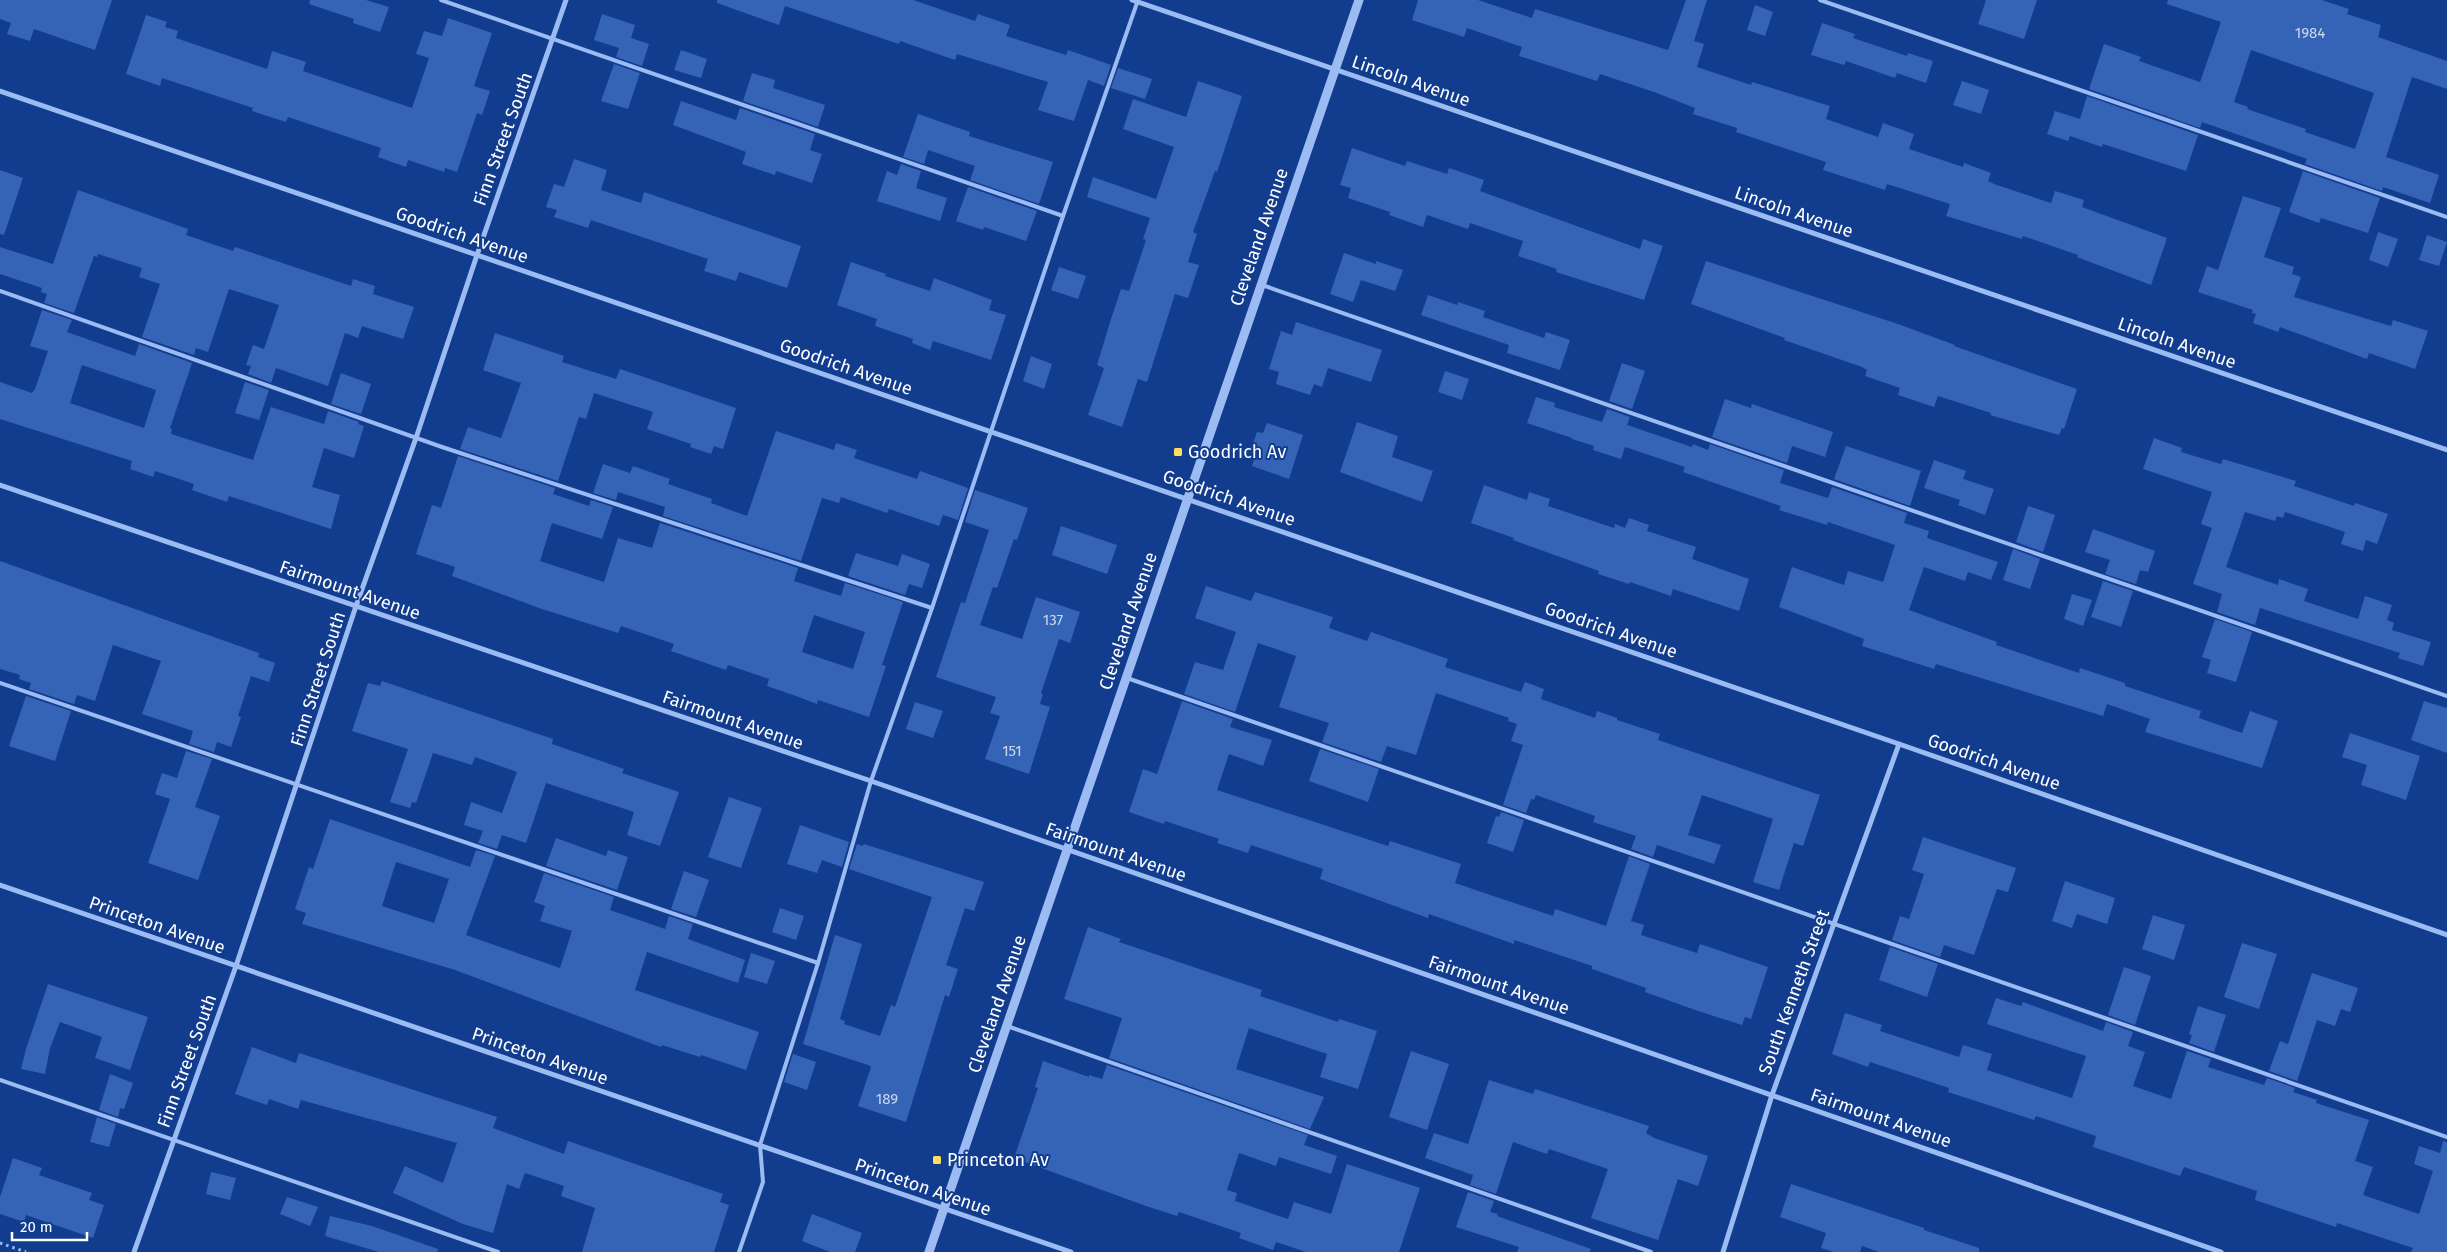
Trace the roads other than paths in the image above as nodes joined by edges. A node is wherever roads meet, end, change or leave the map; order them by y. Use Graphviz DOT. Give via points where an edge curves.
graph roads {
  1 [pos="441,0"];
  2 [pos="566,0"];
  3 [pos="1359,0"];
  4 [pos="1820,0"];
  5 [pos="1136,1"];
  6 [pos="553,38"];
  7 [pos="1335,69"];
  8 [pos="0,91"];
  9 [pos="1062,216"];
  10 [pos="2447,217"];
  11 [pos="476,255"];
  12 [pos="1260,284"];
  13 [pos="0,291"];
  14 [pos="992,431"];
  15 [pos="416,438"];
  16 [pos="2447,450"];
  17 [pos="0,485"];
  18 [pos="1186,499"];
  19 [pos="356,606"];
  20 [pos="932,608"];
  21 [pos="1126,678"];
  22 [pos="0,682"];
  23 [pos="2447,696"];
  24 [pos="1899,744"];
  25 [pos="871,780"];
  26 [pos="298,784"];
  27 [pos="1067,850"];
  28 [pos="0,885"];
  29 [pos="1834,923"];
  30 [pos="2447,935"];
  31 [pos="818,962"];
  32 [pos="236,966"];
  33 [pos="1007,1026"];
  34 [pos="0,1080"];
  35 [pos="1772,1095"];
  36 [pos="2447,1137"];
  37 [pos="172,1140"];
  38 [pos="760,1145"];
  39 [pos="944,1208"];
  40 [pos="134,1252"];
  41 [pos="498,1252"];
  42 [pos="739,1252"];
  43 [pos="929,1252"];
  44 [pos="1071,1252"];
  45 [pos="1651,1252"];
  46 [pos="1723,1252"];
  47 [pos="2221,1252"];
  1 -- 6 [label="lane"];
  2 -- 6 [label="street, Finn Street South"];
  3 -- 7 [label="street, Cleveland Avenue"];
  4 -- 10 [label="lane"];
  5 -- 7 [label="street, Lincoln Avenue"];
  5 -- 9 [label="lane"];
  6 -- 9 [label="lane"];
  6 -- 11 [label="street, Finn Street South"];
  7 -- 12 [label="street, Cleveland Avenue"];
  7 -- 16 [label="street, Lincoln Avenue"];
  8 -- 11 [label="street, Goodrich Avenue"];
  9 -- 14 [label="lane"];
  11 -- 14 [label="street, Goodrich Avenue"];
  11 -- 15 [label="street, Finn Street South"];
  12 -- 18 [label="street, Cleveland Avenue"];
  12 -- 23 [label="lane"];
  13 -- 15 [label="lane"];
  14 -- 18 [label="street, Goodrich Avenue"];
  14 -- 20 [label="lane"];
  15 -- 19 [label="street, Finn Street South"];
  15 -- 20 [label="lane"];
  17 -- 19 [label="street, Fairmount Avenue"];
  18 -- 21 [label="street, Cleveland Avenue"];
  18 -- 24 [label="street, Goodrich Avenue"];
  19 -- 25 [label="street, Fairmount Avenue"];
  19 -- 26 [label="street, Finn Street South"];
  20 -- 25 [label="lane"];
  21 -- 27 [label="street, Cleveland Avenue"];
  21 -- 29 [label="lane"];
  22 -- 26 [label="lane"];
  24 -- 29 [label="street, South Kenneth Street"];
  24 -- 30 [label="street, Goodrich Avenue"];
  25 -- 27 [label="street, Fairmount Avenue"];
  25 -- 31 [label="lane"];
  26 -- 31 [label="lane"];
  26 -- 32 [label="street, Finn Street South"];
  27 -- 33 [label="street, Cleveland Avenue"];
  27 -- 35 [label="street, Fairmount Avenue"];
  28 -- 32 [label="street, Princeton Avenue"];
  29 -- 35 [label="street, South Kenneth Street"];
  29 -- 36 [label="lane"];
  31 -- 38 [label="lane"];
  32 -- 37 [label="street, Finn Street South"];
  32 -- 38 [label="street, Princeton Avenue"];
  33 -- 39 [label="street, Cleveland Avenue"];
  33 -- 45 [label="lane"];
  34 -- 37 [label="lane"];
  35 -- 46 [label="street, South Kenneth Street"];
  35 -- 47 [label="street, Fairmount Avenue"];
  37 -- 40 [label="street, Finn Street South"];
  37 -- 41 [label="lane"];
  38 -- 39 [label="street, Princeton Avenue"];
  38 -- 42 [label="lane" via="763,1182"];
  39 -- 43 [label="street, Cleveland Avenue"];
  39 -- 44 [label="street, Princeton Avenue"];
}
